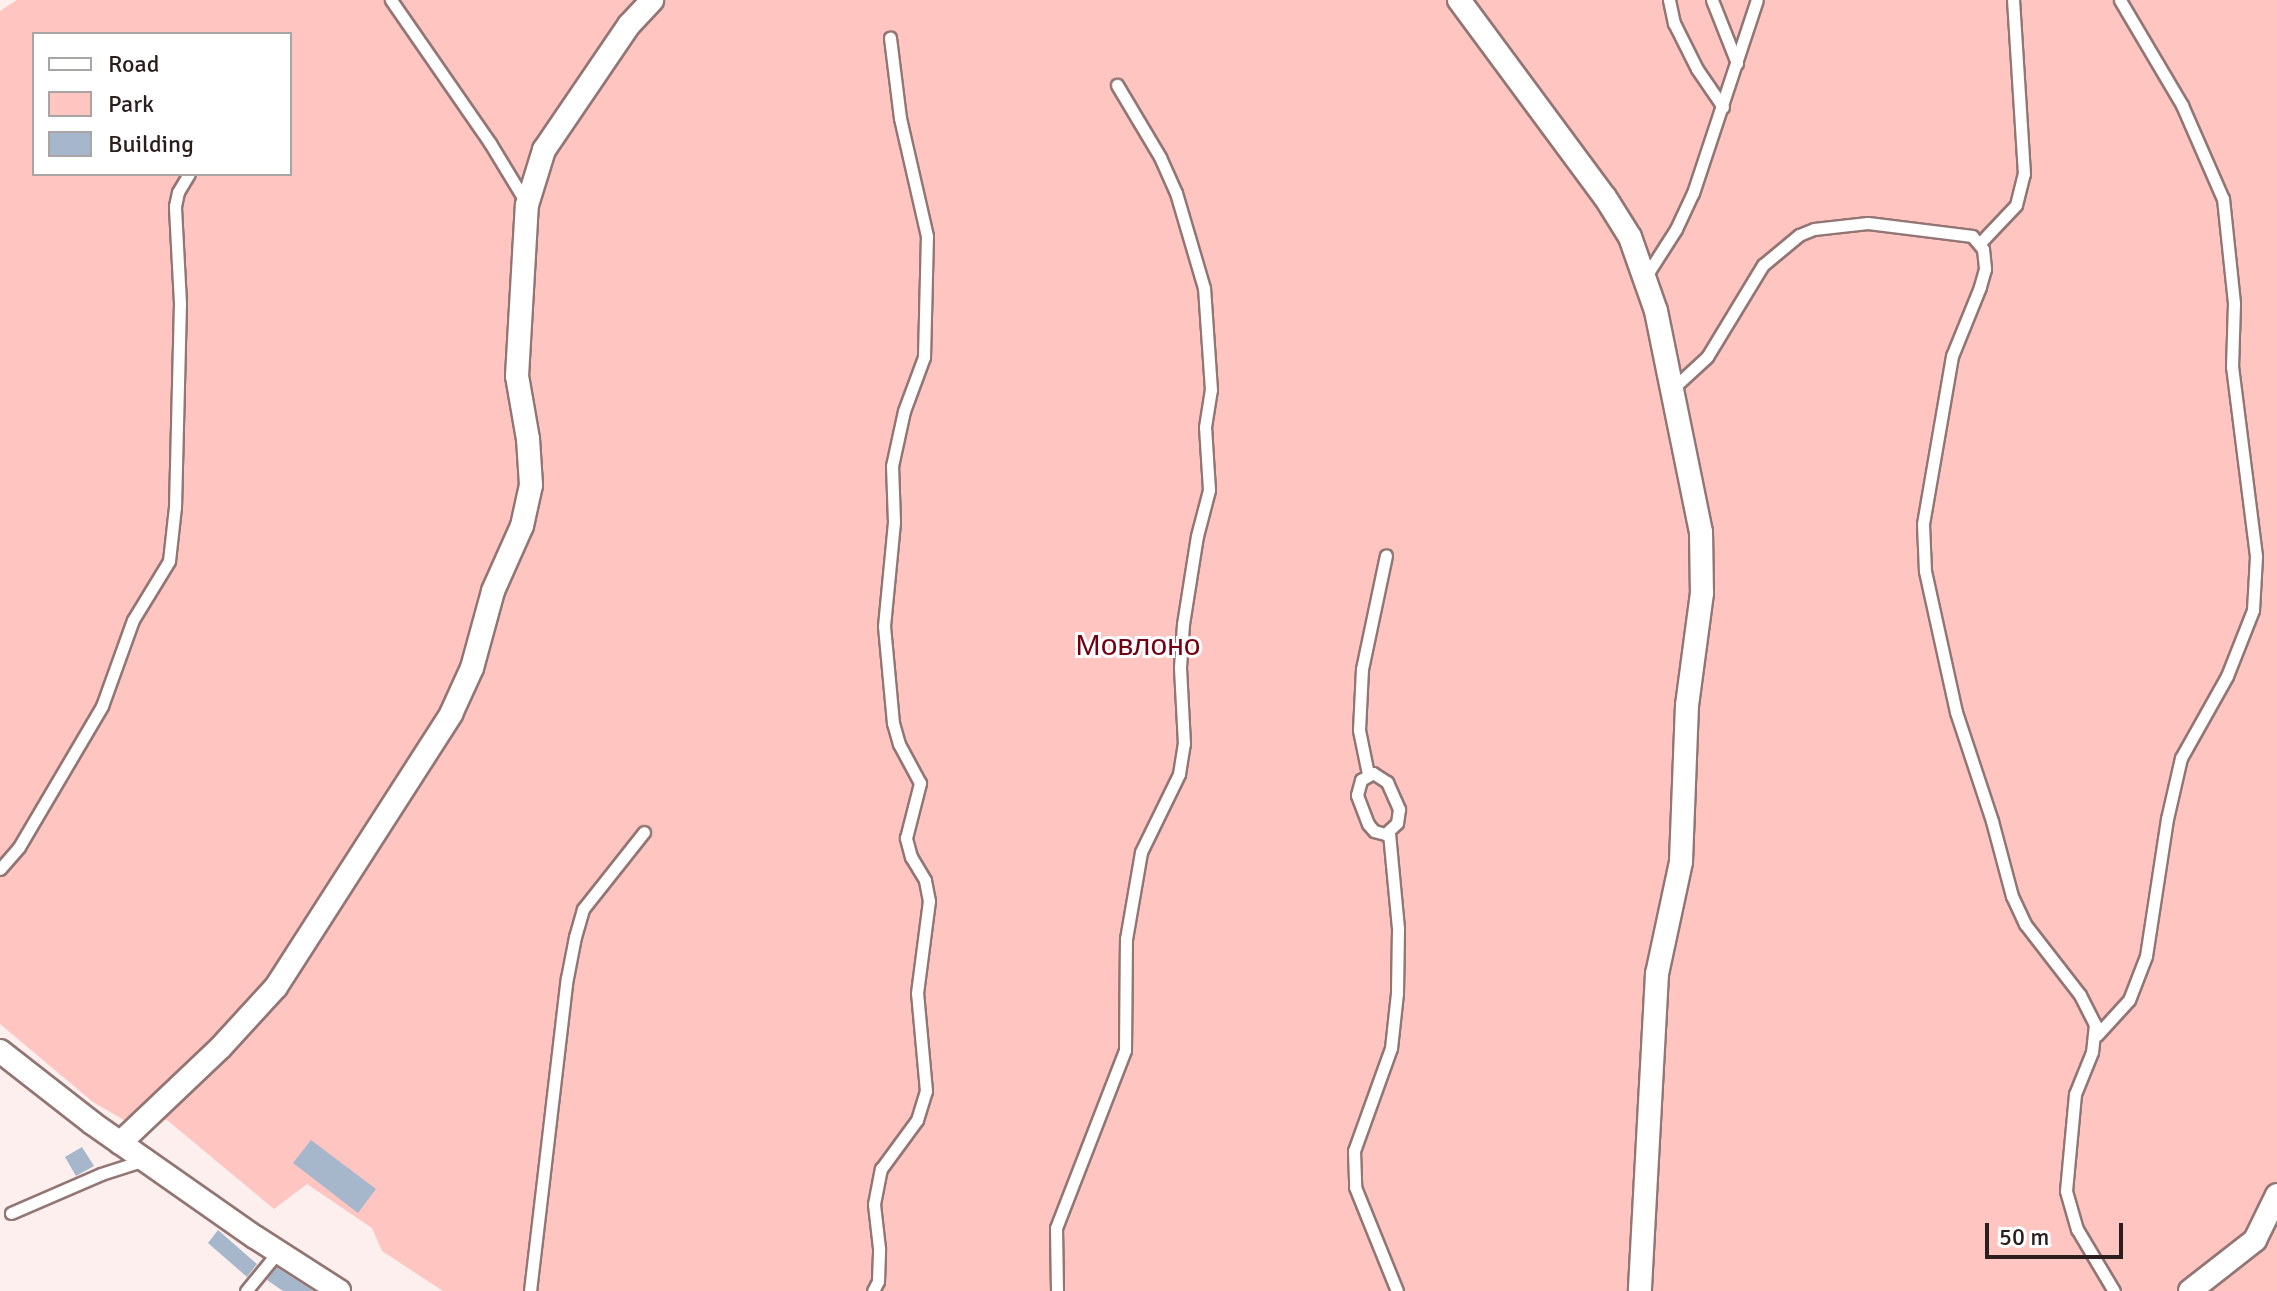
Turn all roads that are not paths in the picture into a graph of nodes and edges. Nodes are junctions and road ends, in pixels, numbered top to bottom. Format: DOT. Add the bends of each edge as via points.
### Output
graph roads {
  1 [pos="391,0"];
  2 [pos="652,0"];
  3 [pos="1459,0"];
  4 [pos="1669,0"];
  5 [pos="1712,0"];
  6 [pos="1757,0"];
  7 [pos="2013,0"];
  8 [pos="2120,0"];
  9 [pos="890,38"];
  10 [pos="1738,64"];
  11 [pos="1117,85"];
  12 [pos="1723,107"];
  13 [pos="188,176"];
  14 [pos="527,205"];
  15 [pos="1980,243"];
  16 [pos="1646,276"];
  17 [pos="1669,391"];
  18 [pos="1386,555"];
  19 [pos="1368,774"];
  20 [pos="644,832"];
  21 [pos="1389,833"];
  22 [pos="0,869"];
  23 [pos="2097,1035"];
  24 [pos="0,1051"];
  25 [pos="120,1143"];
  26 [pos="145,1160"];
  27 [pos="2277,1195"];
  28 [pos="11,1213"];
  29 [pos="278,1252"];
  30 [pos="246,1291"];
  31 [pos="339,1291"];
  32 [pos="530,1291"];
  33 [pos="873,1291"];
  34 [pos="1057,1291"];
  35 [pos="1397,1291"];
  36 [pos="1640,1291"];
  37 [pos="2114,1291"];
  38 [pos="2190,1291"];
  1 -- 14 [label="lane"];
  2 -- 14 [label="street" via="629,25 544,150"];
  3 -- 16 [label="street" via="1605,197"];
  4 -- 12 [label="lane" via="1674,23 1697,69"];
  5 -- 10 [label="lane"];
  6 -- 10 [label="lane"];
  7 -- 15 [label="lane" via="2024,174 2016,205"];
  8 -- 23 [label="lane" via="2182,105 2223,199 2234,303 2232,367 2256,556 2253,610 2227,676 2181,758 2146,956 2129,1000"];
  9 -- 33 [label="lane" via="900,118 927,236 924,357 892,466 894,522 884,626 893,723 920,783 906,838 929,901 917,993 926,1091 917,1120 881,1169 874,1204 879,1248"];
  10 -- 12 [label="lane"];
  11 -- 34 [label="lane" via="1176,193 1204,288 1211,390 1205,427 1209,490 1183,624 1184,744 1179,774 1141,852 1126,939 1125,1050 1056,1228"];
  12 -- 16 [label="lane" via="1682,217"];
  13 -- 22 [label="lane" via="175,206 180,318 169,561 133,620 102,706 19,847"];
  14 -- 25 [label="street" via="517,376 531,485 522,526 493,591 472,668 414,775 276,987"];
  15 -- 17 [label="lane" via="1965,234 1868,223 1799,235 1763,265 1707,357"];
  15 -- 23 [label="lane" via="1985,269 1952,356 1935,452 1923,524 1925,571 1956,712 2012,896 2025,924 2091,1012"];
  16 -- 17 [label="street"];
  17 -- 36 [label="street" via="1701,532 1702,593 1687,705 1681,862 1657,974"];
  18 -- 19 [label="lane" via="1362,669 1359,730"];
  19 -- 21 [label="lane" via="1383,778 1398,804 1397,823"];
  19 -- 21 [label="lane" via="1358,787 1363,813 1374,831"];
  20 -- 32 [label="lane" via="583,909 575,937"];
  21 -- 35 [label="lane" via="1398,929 1391,1048 1354,1151 1355,1187"];
  23 -- 37 [label="lane" via="2075,1094 2066,1191 2077,1229"];
  24 -- 25 [label="street"];
  25 -- 26 [label="street"];
  26 -- 28 [label="lane"];
  26 -- 29 [label="street"];
  27 -- 38 [label="street" via="2255,1240"];
  29 -- 30 [label="lane"];
  29 -- 31 [label="street"];
}
